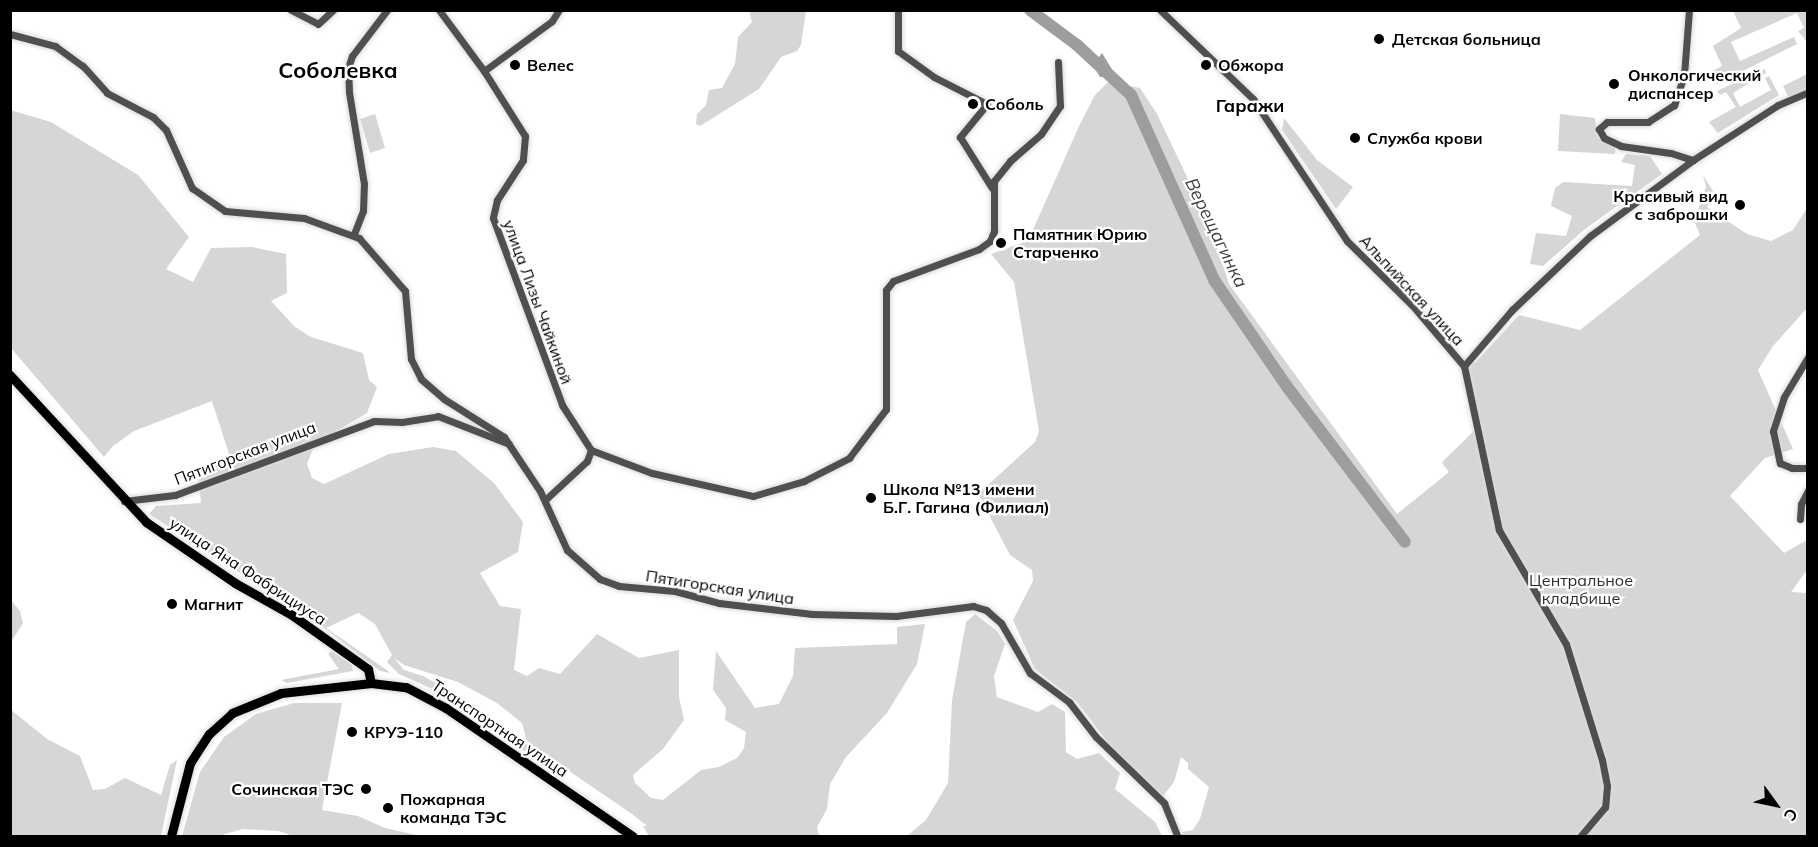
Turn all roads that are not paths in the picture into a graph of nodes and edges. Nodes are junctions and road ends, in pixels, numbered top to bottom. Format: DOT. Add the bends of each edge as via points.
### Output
graph roads {
  1 [pos="291,10"];
  2 [pos="333,10"];
  3 [pos="439,10"];
  4 [pos="559,10"];
  5 [pos="898,10"];
  6 [pos="1160,10"];
  7 [pos="1689,10"];
  8 [pos="384,11"];
  9 [pos="10,34"];
  10 [pos="1058,62"];
  11 [pos="484,71"];
  12 [pos="1808,92"];
  13 [pos="1693,160"];
  14 [pos="992,188"];
  15 [pos="354,234"];
  16 [pos="1808,357"];
  17 [pos="1464,366"];
  18 [pos="10,375"];
  19 [pos="511,445"];
  20 [pos="591,450"];
  21 [pos="1808,468"];
  22 [pos="1808,490"];
  23 [pos="545,500"];
  24 [pos="124,501"];
  25 [pos="1800,519"];
  26 [pos="371,683"];
  27 [pos="171,837"];
  28 [pos="632,837"];
  29 [pos="1177,837"];
  30 [pos="1581,837"];
  1 -- 2 [label="street" via="318,24"];
  3 -- 11 [label="street, улица Лизы Чайкиной"];
  4 -- 11 [label="street" via="552,21"];
  5 -- 14 [label="street" via="898,51 934,77 987,104 960,137"];
  6 -- 17 [label="street, Альпийская улица" via="1253,99 1347,241 1412,305"];
  7 -- 13 [label="street" via="1684,75 1674,105 1648,122 1604,122 1599,129 1604,138 1621,146"];
  8 -- 15 [label="street" via="352,56 348,68 364,184 363,211"];
  9 -- 15 [label="street" via="55,46 83,66 107,93 153,117 166,130 192,188 225,211 304,218"];
  10 -- 14 [label="street" via="1061,96 1057,114 1000,171"];
  11 -- 20 [label="street, улица Лизы Чайкиной" via="522,129 526,143 518,170 497,200 494,224 510,258 562,405"];
  12 -- 13 [label="street" via="1778,105"];
  13 -- 17 [label="street" via="1562,259"];
  14 -- 20 [label="street" via="994,236 979,249 889,285 886,409 859,450 831,470 753,496 652,473"];
  15 -- 19 [label="street, Пятигорская улица" via="405,291 411,359 421,379 444,399 500,433"];
  16 -- 21 [label="street" via="1784,396 1773,431 1780,463"];
  17 -- 30 [label="street" via="1499,530 1566,644 1602,760 1607,786 1605,807"];
  18 -- 24 [label="main road, улица Яна Фабрициуса"];
  19 -- 23 [label="street, Пятигорская улица"];
  19 -- 24 [label="street, Пятигорская улица" via="446,417 374,421 175,495"];
  20 -- 23 [label="street" via="587,461"];
  22 -- 25 [label="street" via="1801,504"];
  23 -- 29 [label="street, Пятигорская улица" via="567,550 610,584 675,591 744,607 812,614 896,616 973,606 986,610 1001,623 1030,673 1069,702 1096,737 1164,803"];
  24 -- 26 [label="main road, улица Яна Фабрициуса" via="165,536 292,615 368,669"];
  26 -- 27 [label="main road, Транспортная улица" via="281,693 232,713 209,734 190,763"];
  26 -- 28 [label="main road, Транспортная улица" via="406,687 446,708"];
}
